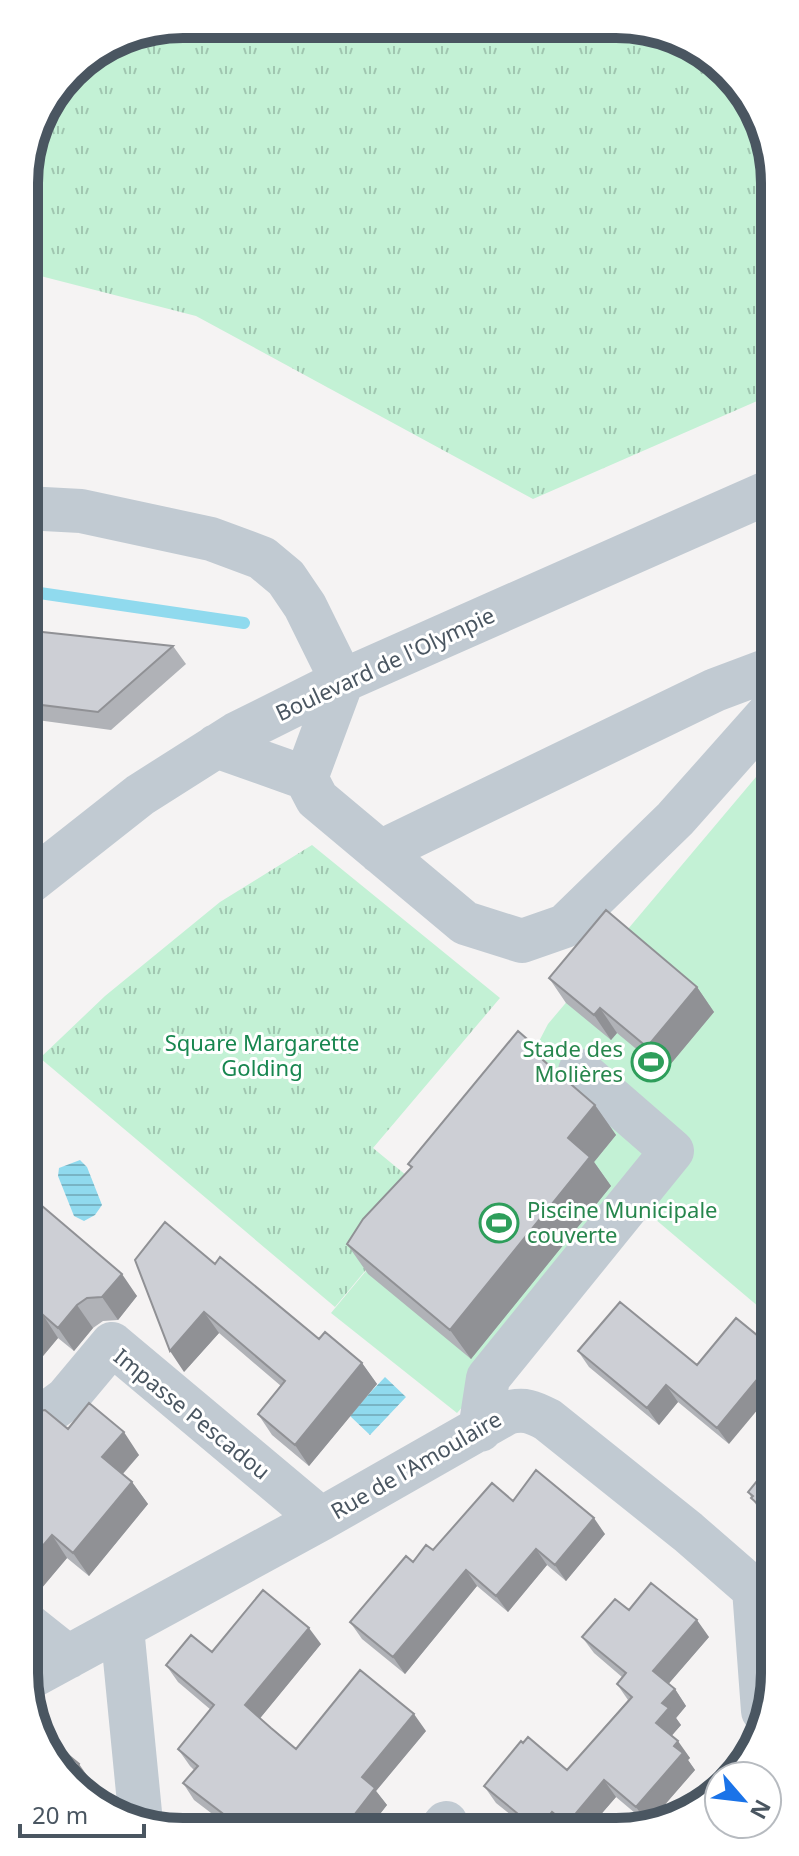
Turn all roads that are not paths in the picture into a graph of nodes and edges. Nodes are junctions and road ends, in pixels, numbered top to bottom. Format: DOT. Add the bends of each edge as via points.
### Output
graph roads {
  1 [pos="761,495"];
  2 [pos="38,509"];
  3 [pos="761,673"];
  4 [pos="342,681"];
  5 [pos="761,722"];
  6 [pos="216,746"];
  7 [pos="306,778"];
  8 [pos="380,852"];
  9 [pos="38,863"];
  10 [pos="580,1071"];
  11 [pos="38,1412"];
  12 [pos="480,1430"];
  13 [pos="321,1519"];
  14 [pos="761,1595"];
  15 [pos="122,1628"];
  16 [pos="38,1633"];
  17 [pos="68,1657"];
  18 [pos="38,1673"];
  19 [pos="140,1811"];
  1 -- 4 [label="street, Boulevard de l'Olympie"];
  2 -- 4 [label="street" via="81,511 211,539 262,558 299,596"];
  3 -- 8 [label="street"];
  4 -- 6 [label="street, Boulevard de l'Olympie"];
  4 -- 7 [label="street"];
  5 -- 8 [label="street" via="675,819 565,926 522,941 465,923"];
  6 -- 7 [label="street"];
  6 -- 9 [label="street, Boulevard de l'Olympie"];
  7 -- 8 [label="street" via="317,799"];
  10 -- 12 [label="street" via="672,1151 488,1378"];
  11 -- 13 [label="street, Impasse Pescadou" via="66,1399 112,1344"];
  12 -- 13 [label="street, Rue de l'Amoulaire"];
  12 -- 14 [label="street, Rue de l'Amoulaire" via="519,1409 548,1420"];
  13 -- 15 [label="street, Rue de l'Amoulaire"];
  15 -- 17 [label="street, Rue de l'Amoulaire"];
  15 -- 19 [label="street"];
  16 -- 17 [label="street"];
  17 -- 18 [label="street, Rue de l'Amoulaire"];
}
